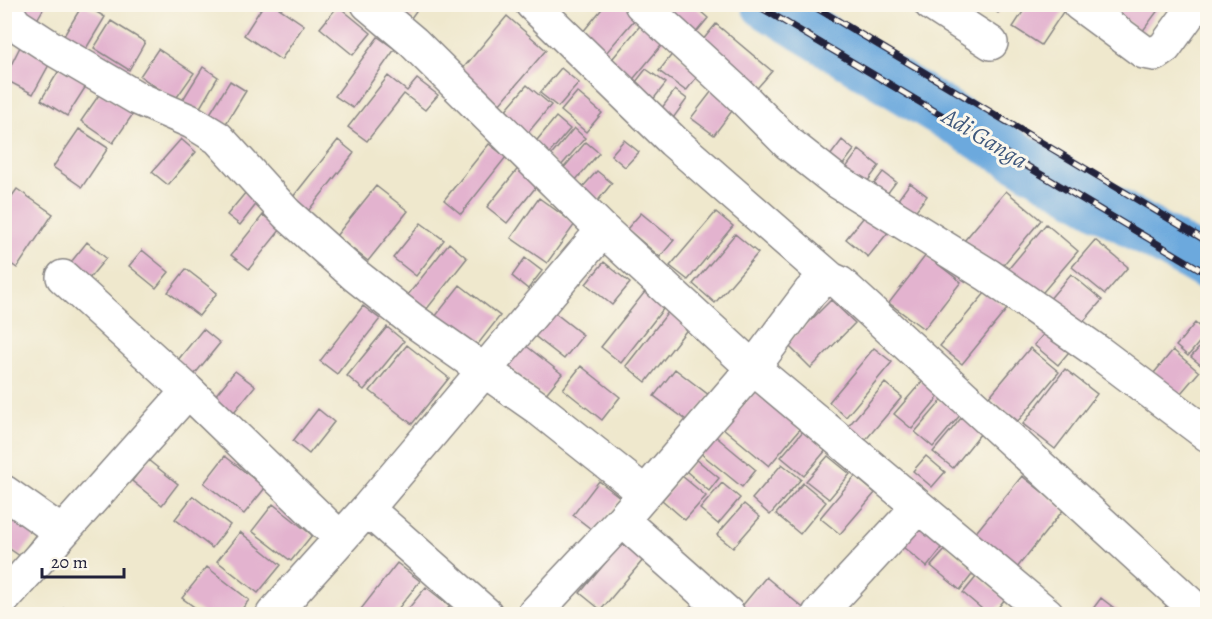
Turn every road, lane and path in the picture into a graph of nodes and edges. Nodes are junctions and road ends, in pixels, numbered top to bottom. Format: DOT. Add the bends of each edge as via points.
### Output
graph roads {
  1 [pos="8,4"];
  2 [pos="369,4"];
  3 [pos="532,4"];
  4 [pos="641,4"];
  5 [pos="931,4"];
  6 [pos="1079,4"];
  7 [pos="1196,4"];
  8 [pos="991,43"];
  9 [pos="603,230"];
  10 [pos="63,277"];
  11 [pos="831,279"];
  12 [pos="753,368"];
  13 [pos="483,371"];
  14 [pos="188,391"];
  15 [pos="1208,435"];
  16 [pos="4,492"];
  17 [pos="645,493"];
  18 [pos="918,507"];
  19 [pos="367,509"];
  20 [pos="621,520"];
  21 [pos="61,532"];
  22 [pos="340,538"];
  23 [pos="4,598"];
  24 [pos="273,615"];
  25 [pos="486,615"];
  26 [pos="534,615"];
  27 [pos="728,615"];
  28 [pos="819,615"];
  29 [pos="1047,615"];
  30 [pos="1201,615"];
  1 -- 13 [label="street" via="6,10 15,24 136,98 218,138 287,214 355,275"];
  2 -- 9 [label="street" via="413,42"];
  3 -- 11 [label="street" via="673,141"];
  4 -- 15 [label="street" via="835,180 988,275"];
  5 -- 8 [label="street"];
  6 -- 7 [label="street" via="1144,52 1155,54 1166,46"];
  9 -- 12 [label="street"];
  9 -- 13 [label="street"];
  10 -- 14 [label="street"];
  11 -- 12 [label="street" via="810,292"];
  11 -- 30 [label="street" via="840,282 958,389"];
  12 -- 17 [label="street"];
  12 -- 18 [label="street"];
  13 -- 17 [label="street" via="538,408"];
  13 -- 19 [label="street"];
  14 -- 21 [label="street"];
  14 -- 22 [label="street"];
  16 -- 21 [label="street"];
  17 -- 20 [label="street"];
  18 -- 28 [label="street"];
  18 -- 29 [label="street"];
  19 -- 22 [label="street"];
  19 -- 25 [label="street"];
  20 -- 26 [label="street"];
  20 -- 27 [label="street"];
  21 -- 23 [label="street"];
  22 -- 24 [label="street"];
}
